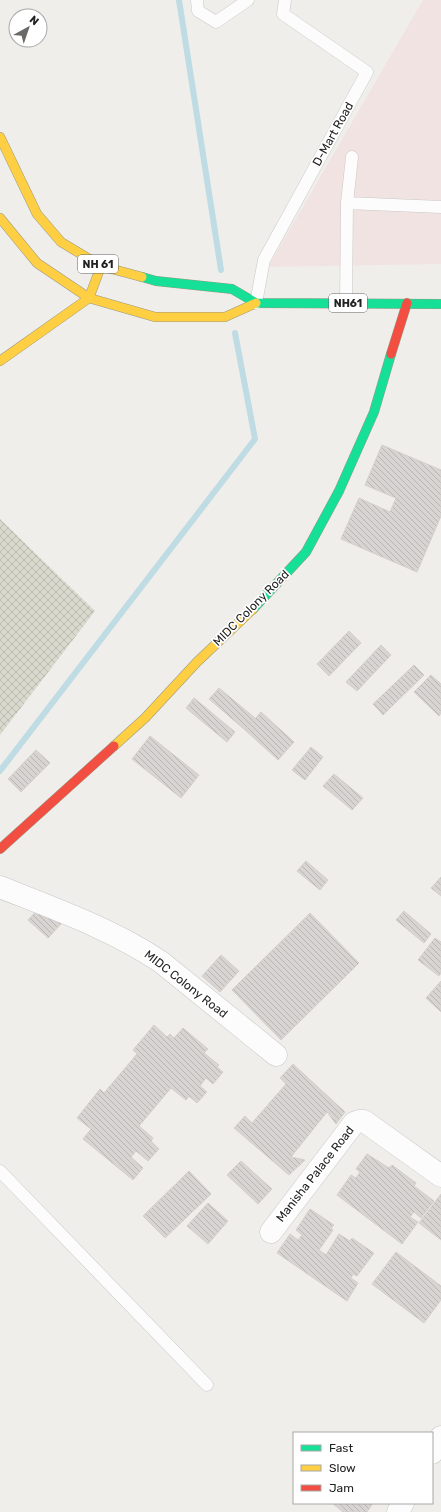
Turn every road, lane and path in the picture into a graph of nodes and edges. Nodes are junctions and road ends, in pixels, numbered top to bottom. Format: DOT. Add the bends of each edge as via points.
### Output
graph roads {
  1 [pos="197,0"];
  2 [pos="248,0"];
  3 [pos="285,0"];
  4 [pos="0,137"];
  5 [pos="352,157"];
  6 [pos="347,203"];
  7 [pos="441,207"];
  8 [pos="0,218"];
  9 [pos="101,266"];
  10 [pos="89,298"];
  11 [pos="256,303"];
  12 [pos="346,303"];
  13 [pos="407,303"];
  14 [pos="441,304"];
  15 [pos="0,360"];
  16 [pos="0,849"];
  17 [pos="0,888"];
  18 [pos="276,1055"];
  19 [pos="0,1170"];
  20 [pos="441,1176"];
  21 [pos="271,1232"];
  22 [pos="207,1385"];
  23 [pos="441,1437"];
  24 [pos="433,1451"];
  1 -- 2 [label="lane" via="198,11 216,22"];
  3 -- 11 [label="lane, D-Mart Road" via="284,14 367,72 264,260"];
  4 -- 9 [label="main road, NH 61" via="37,214 61,242"];
  5 -- 6 [label="lane"];
  6 -- 7 [label="lane"];
  6 -- 12 [label="lane"];
  8 -- 10 [label="main road, NH 61" via="37,263"];
  9 -- 10 [label="main road"];
  9 -- 11 [label="main road, NH 61" via="156,281 232,289"];
  10 -- 11 [label="main road, NH 61" via="154,317 225,318"];
  10 -- 15 [label="main road"];
  11 -- 12 [label="main road, NH61"];
  12 -- 13 [label="main road, NH61"];
  13 -- 14 [label="main road, NH61"];
  13 -- 16 [label="main road, MIDC Colony Road" via="374,412 339,490 306,552 145,718"];
  17 -- 18 [label="street, MIDC Colony Road" via="76,918 141,948"];
  19 -- 22 [label="lane"];
  20 -- 21 [label="street, Manisha Palace Road" via="364,1121 359,1121 354,1123"];
  23 -- 24 [label="street"];
}
